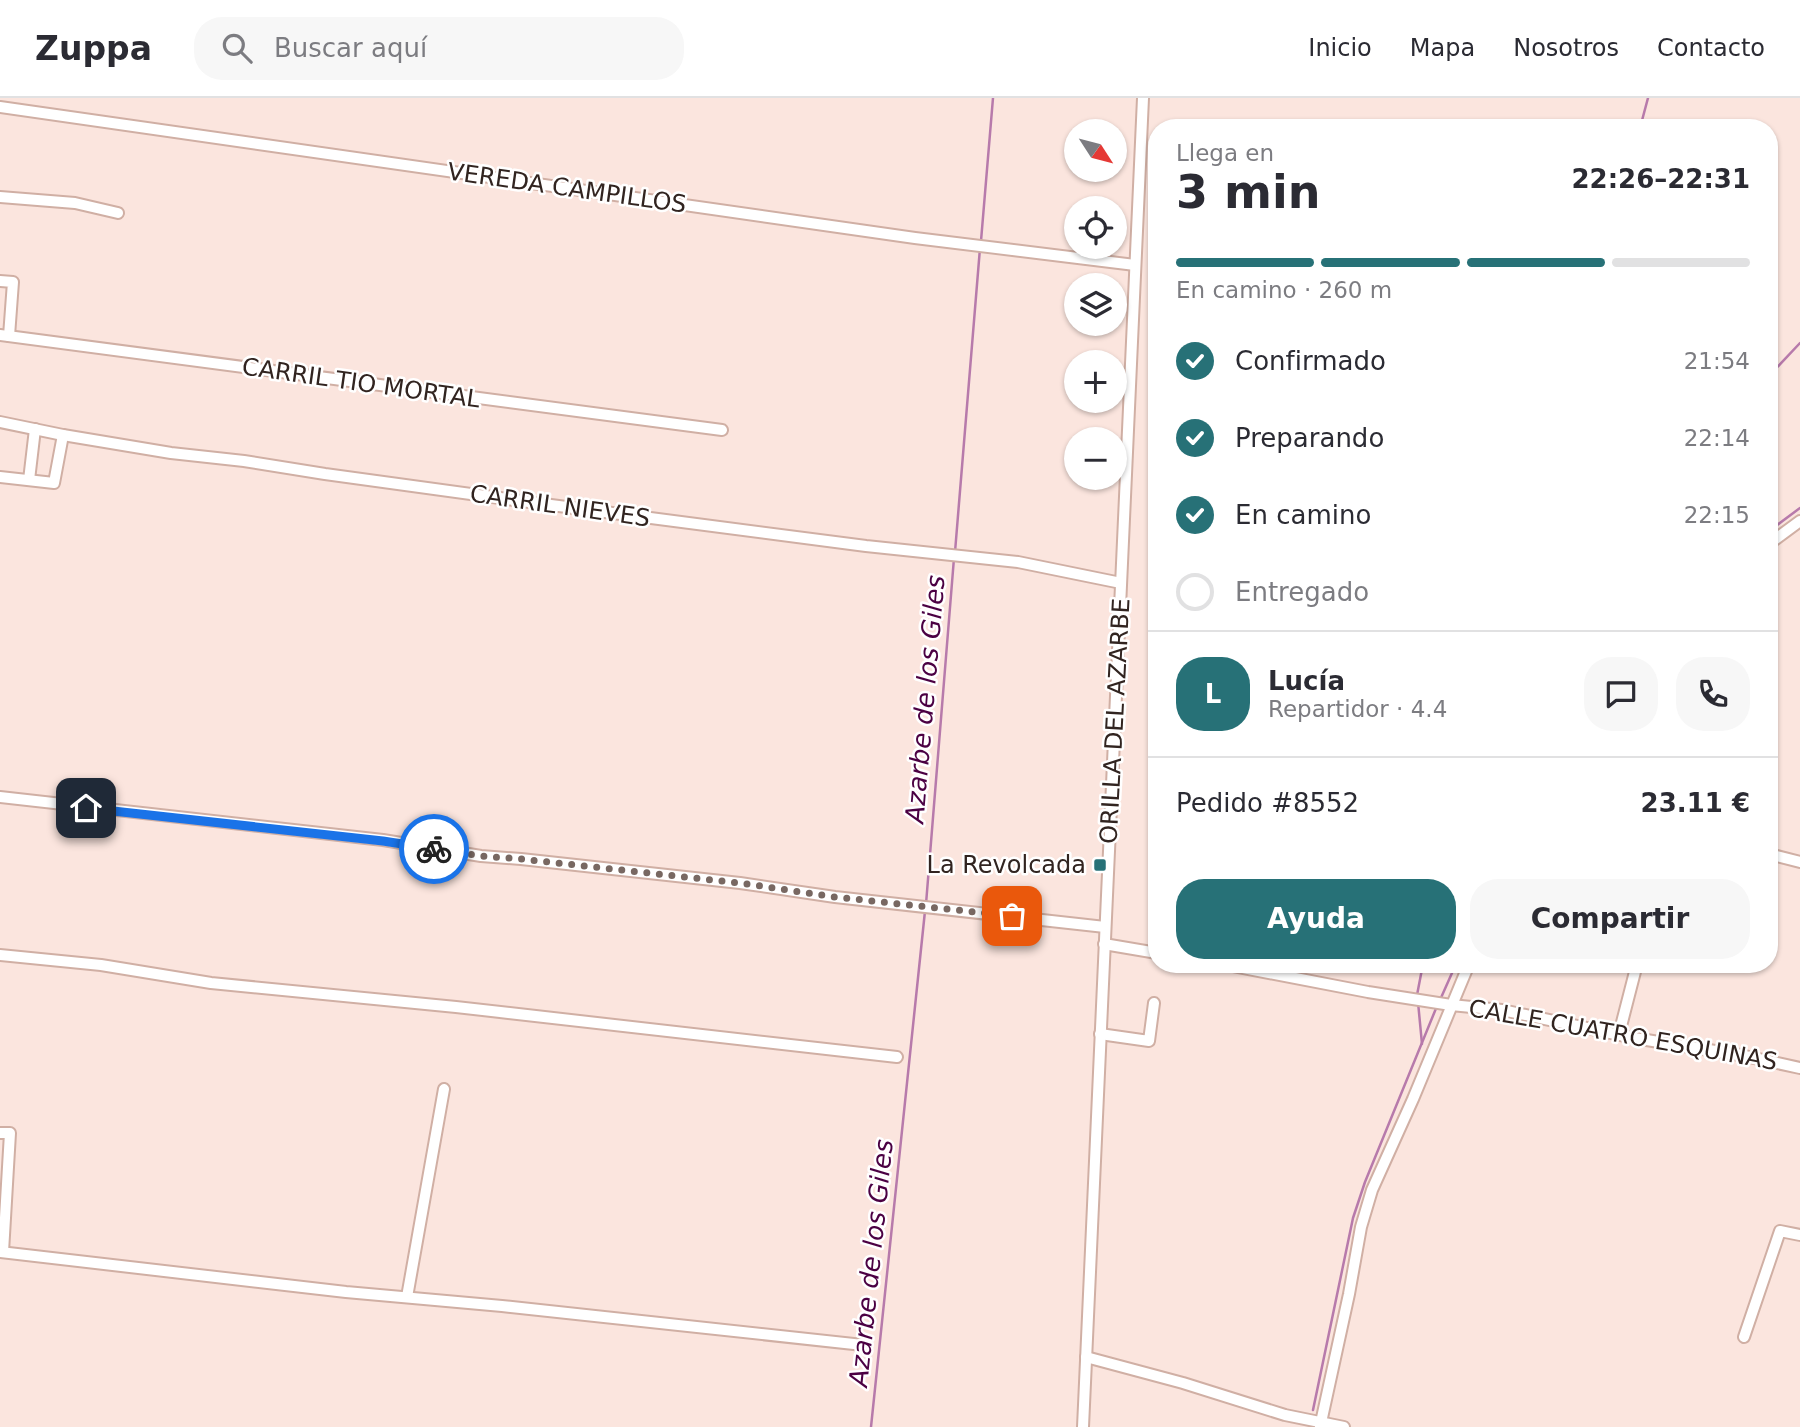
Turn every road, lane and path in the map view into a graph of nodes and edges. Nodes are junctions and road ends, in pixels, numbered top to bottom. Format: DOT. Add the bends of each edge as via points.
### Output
graph roads {
  1 [pos="1143,98"];
  2 [pos="0,107"];
  3 [pos="0,197"];
  4 [pos="118,212"];
  5 [pos="1135,265"];
  6 [pos="0,281"];
  7 [pos="6,300"];
  8 [pos="4,336"];
  9 [pos="0,422"];
  10 [pos="35,429"];
  11 [pos="722,430"];
  12 [pos="63,435"];
  13 [pos="0,477"];
  14 [pos="29,481"];
  15 [pos="1800,521"];
  16 [pos="1778,537"];
  17 [pos="1121,583"];
  18 [pos="0,797"];
  19 [pos="1778,856"];
  20 [pos="1800,862"];
  21 [pos="1105,927"];
  22 [pos="1104,944"];
  23 [pos="1148,951"];
  24 [pos="0,955"];
  25 [pos="1269,973"];
  26 [pos="1463,973"];
  27 [pos="1635,973"];
  28 [pos="1154,1003"];
  29 [pos="1444,1004"];
  30 [pos="1101,1034"];
  31 [pos="1619,1034"];
  32 [pos="897,1057"];
  33 [pos="1800,1068"];
  34 [pos="444,1089"];
  35 [pos="5,1133"];
  36 [pos="4,1181"];
  37 [pos="1800,1235"];
  38 [pos="2,1252"];
  39 [pos="407,1297"];
  40 [pos="1744,1337"];
  41 [pos="863,1345"];
  42 [pos="1086,1357"];
  43 [pos="1321,1425"];
  44 [pos="1083,1427"];
  45 [pos="1344,1427"];
  1 -- 5 [label="street, ORILLA DEL AZARBE"];
  2 -- 5 [label="street, VEREDA CAMPILLOS" via="915,238"];
  3 -- 4 [label="street" via="75,203"];
  5 -- 17 [label="street, ORILLA DEL AZARBE"];
  6 -- 7 [label="street" via="13,282"];
  7 -- 8 [label="street"];
  8 -- 11 [label="street, CARRIL TIO MORTAL"];
  9 -- 10 [label="street, CARRIL NIEVES"];
  10 -- 12 [label="street, CARRIL NIEVES"];
  10 -- 14 [label="street"];
  12 -- 14 [label="street" via="54,483"];
  12 -- 17 [label="street, CARRIL NIEVES" via="551,505 1018,562"];
  13 -- 14 [label="street"];
  15 -- 16 [label="street"];
  17 -- 21 [label="street, ORILLA DEL AZARBE"];
  18 -- 21 [label="street"];
  19 -- 20 [label="street"];
  21 -- 22 [label="street, ORILLA DEL AZARBE"];
  22 -- 23 [label="street"];
  22 -- 30 [label="street, ORILLA DEL AZARBE"];
  24 -- 32 [label="street"];
  25 -- 29 [label="street, CALLE CUATRO ESQUINAS"];
  26 -- 29 [label="street"];
  27 -- 31 [label="street"];
  28 -- 30 [label="street" via="1149,1041"];
  29 -- 31 [label="street, CALLE CUATRO ESQUINAS" via="1502,1010"];
  29 -- 43 [label="street" via="1413,1099 1372,1190 1361,1227"];
  30 -- 42 [label="street, ORILLA DEL AZARBE"];
  31 -- 33 [label="street, CALLE CUATRO ESQUINAS"];
  34 -- 39 [label="street"];
  35 -- 36 [label="street"];
  36 -- 38 [label="street"];
  37 -- 40 [label="street" via="1780,1231"];
  38 -- 39 [label="street"];
  39 -- 41 [label="street"];
  42 -- 43 [label="street"];
  42 -- 44 [label="street, ORILLA DEL AZARBE"];
  43 -- 45 [label="street"];
}
